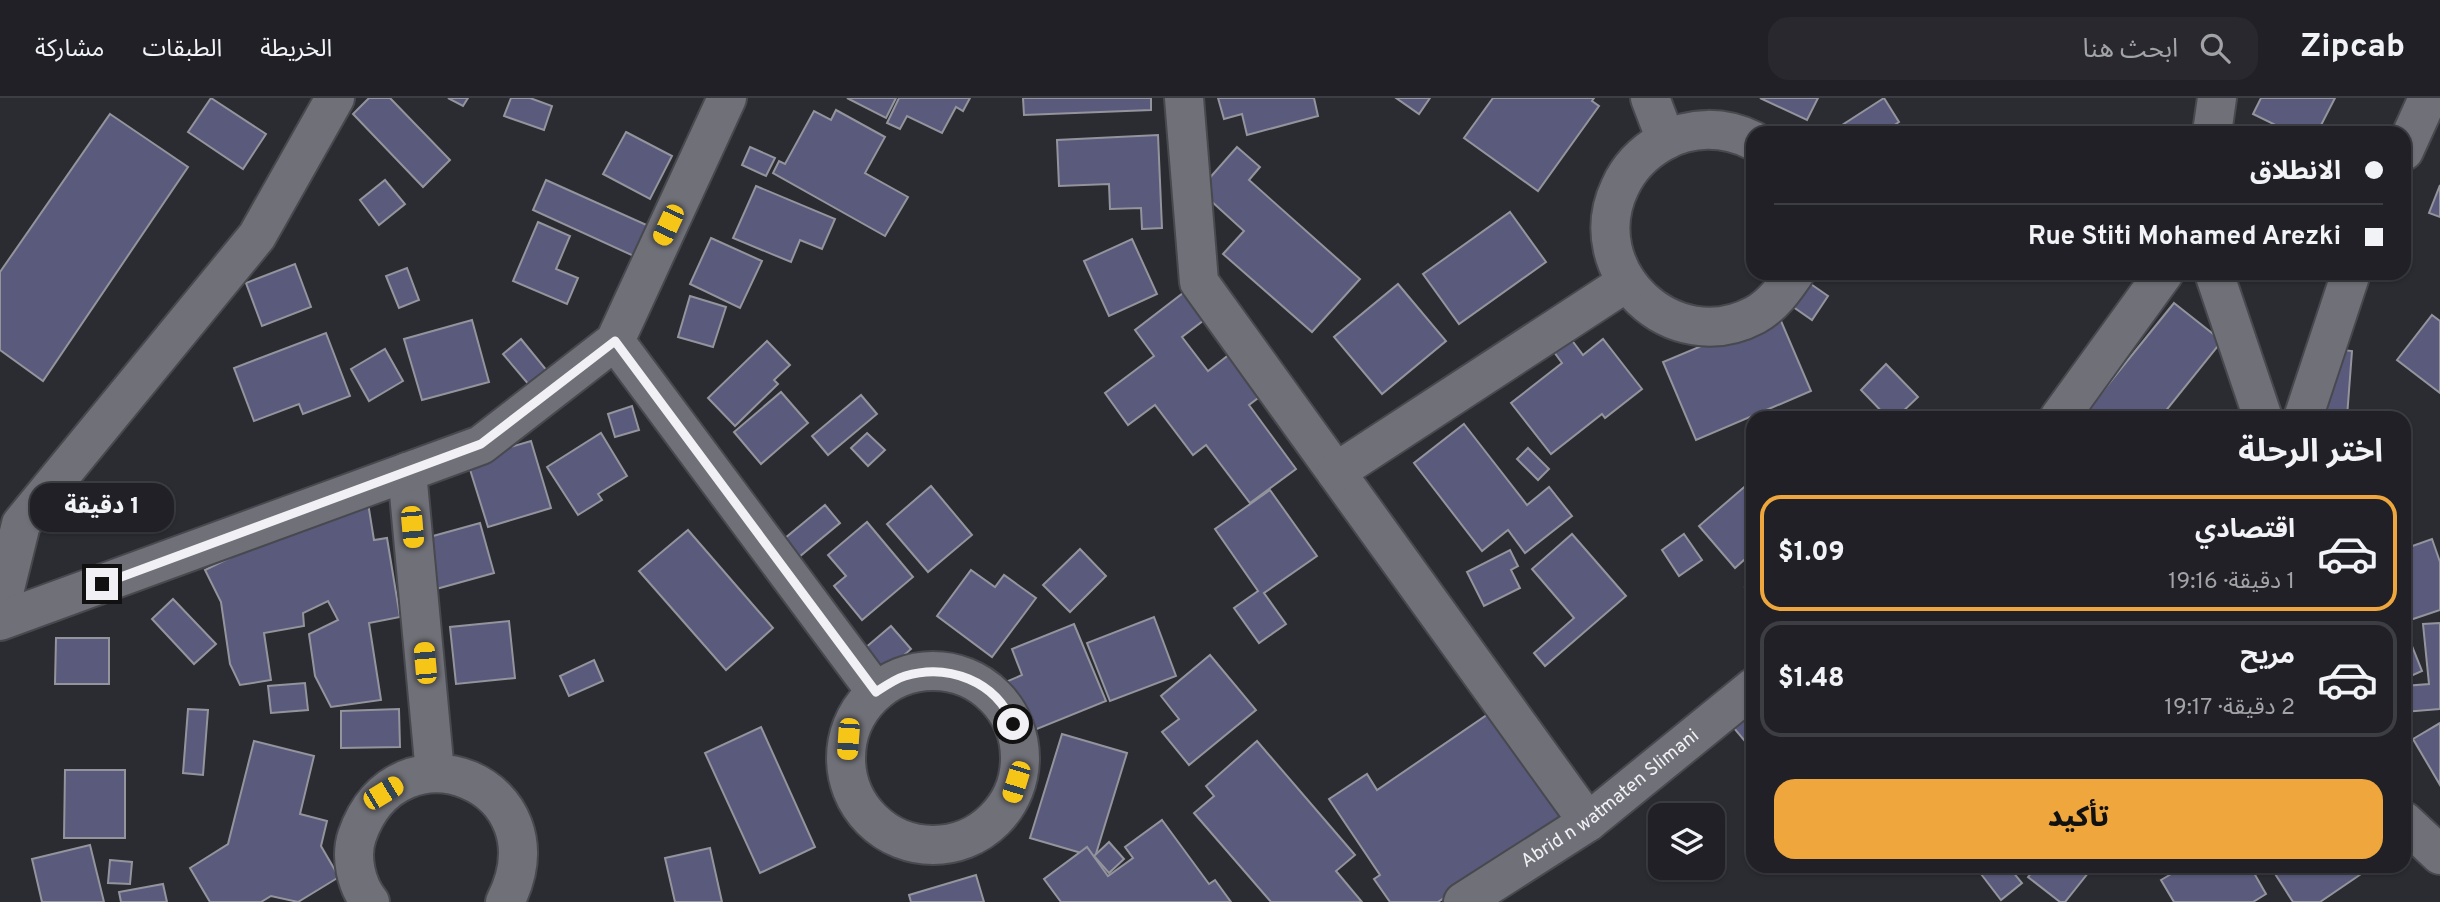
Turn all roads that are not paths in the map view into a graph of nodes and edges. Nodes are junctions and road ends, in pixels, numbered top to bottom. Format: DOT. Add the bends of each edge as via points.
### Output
graph roads {
  1 [pos="335,98"];
  2 [pos="727,98"];
  3 [pos="1184,98"];
  4 [pos="1650,98"];
  5 [pos="2217,98"];
  6 [pos="2428,98"];
  7 [pos="2213,126"];
  8 [pos="2411,136"];
  9 [pos="1746,137"];
  10 [pos="1666,140"];
  11 [pos="1790,280"];
  12 [pos="2159,280"];
  13 [pos="2216,280"];
  14 [pos="2349,280"];
  15 [pos="1627,282"];
  16 [pos="615,341"];
  17 [pos="2064,411"];
  18 [pos="2261,411"];
  19 [pos="2305,411"];
  20 [pos="1336,471"];
  21 [pos="407,472"];
  22 [pos="0,609"];
  23 [pos="0,621"];
  24 [pos="876,692"];
  25 [pos="1746,694"];
  26 [pos="435,773"];
  27 [pos="1588,822"];
  28 [pos="2411,828"];
  29 [pos="2440,855"];
  30 [pos="370,902"];
  31 [pos="505,902"];
  32 [pos="1463,902"];
  1 -- 22 [label="street" via="257,236 21,524"];
  2 -- 16 [label="street"];
  3 -- 20 [label="street" via="1199,282"];
  4 -- 10 [label="street"];
  5 -- 7 [label="street"];
  6 -- 8 [label="street"];
  9 -- 10 [label="street" via="1706,129"];
  10 -- 15 [label="street" via="1648,150 1627,173 1613,201 1609,233 1616,263"];
  11 -- 15 [label="street" via="1755,315 1722,326 1688,324 1657,313"];
  12 -- 17 [label="street"];
  13 -- 18 [label="street"];
  14 -- 19 [label="street"];
  15 -- 20 [label="street"];
  16 -- 21 [label="street" via="481,444"];
  16 -- 24 [label="street"];
  20 -- 27 [label="street"];
  21 -- 23 [label="street"];
  21 -- 26 [label="street"];
  24 -- 24 [label="street" via="902,676 931,670 961,675 987,689 1007,710 1019,738 1020,768 1012,796 995,821 972,837 945,845 917,845 890,835 869,818 853,794 846,767 851,730"];
  25 -- 27 [label="street, Abrid n watmaten Slimani"];
  26 -- 30 [label="street" via="407,778 383,793 365,814 356,841 355,869"];
  26 -- 31 [label="street" via="461,776 485,787 503,806 515,829 520,855 516,881"];
  27 -- 32 [label="street, Abrid n watmaten Slimani"];
  28 -- 29 [label="street"];
}
